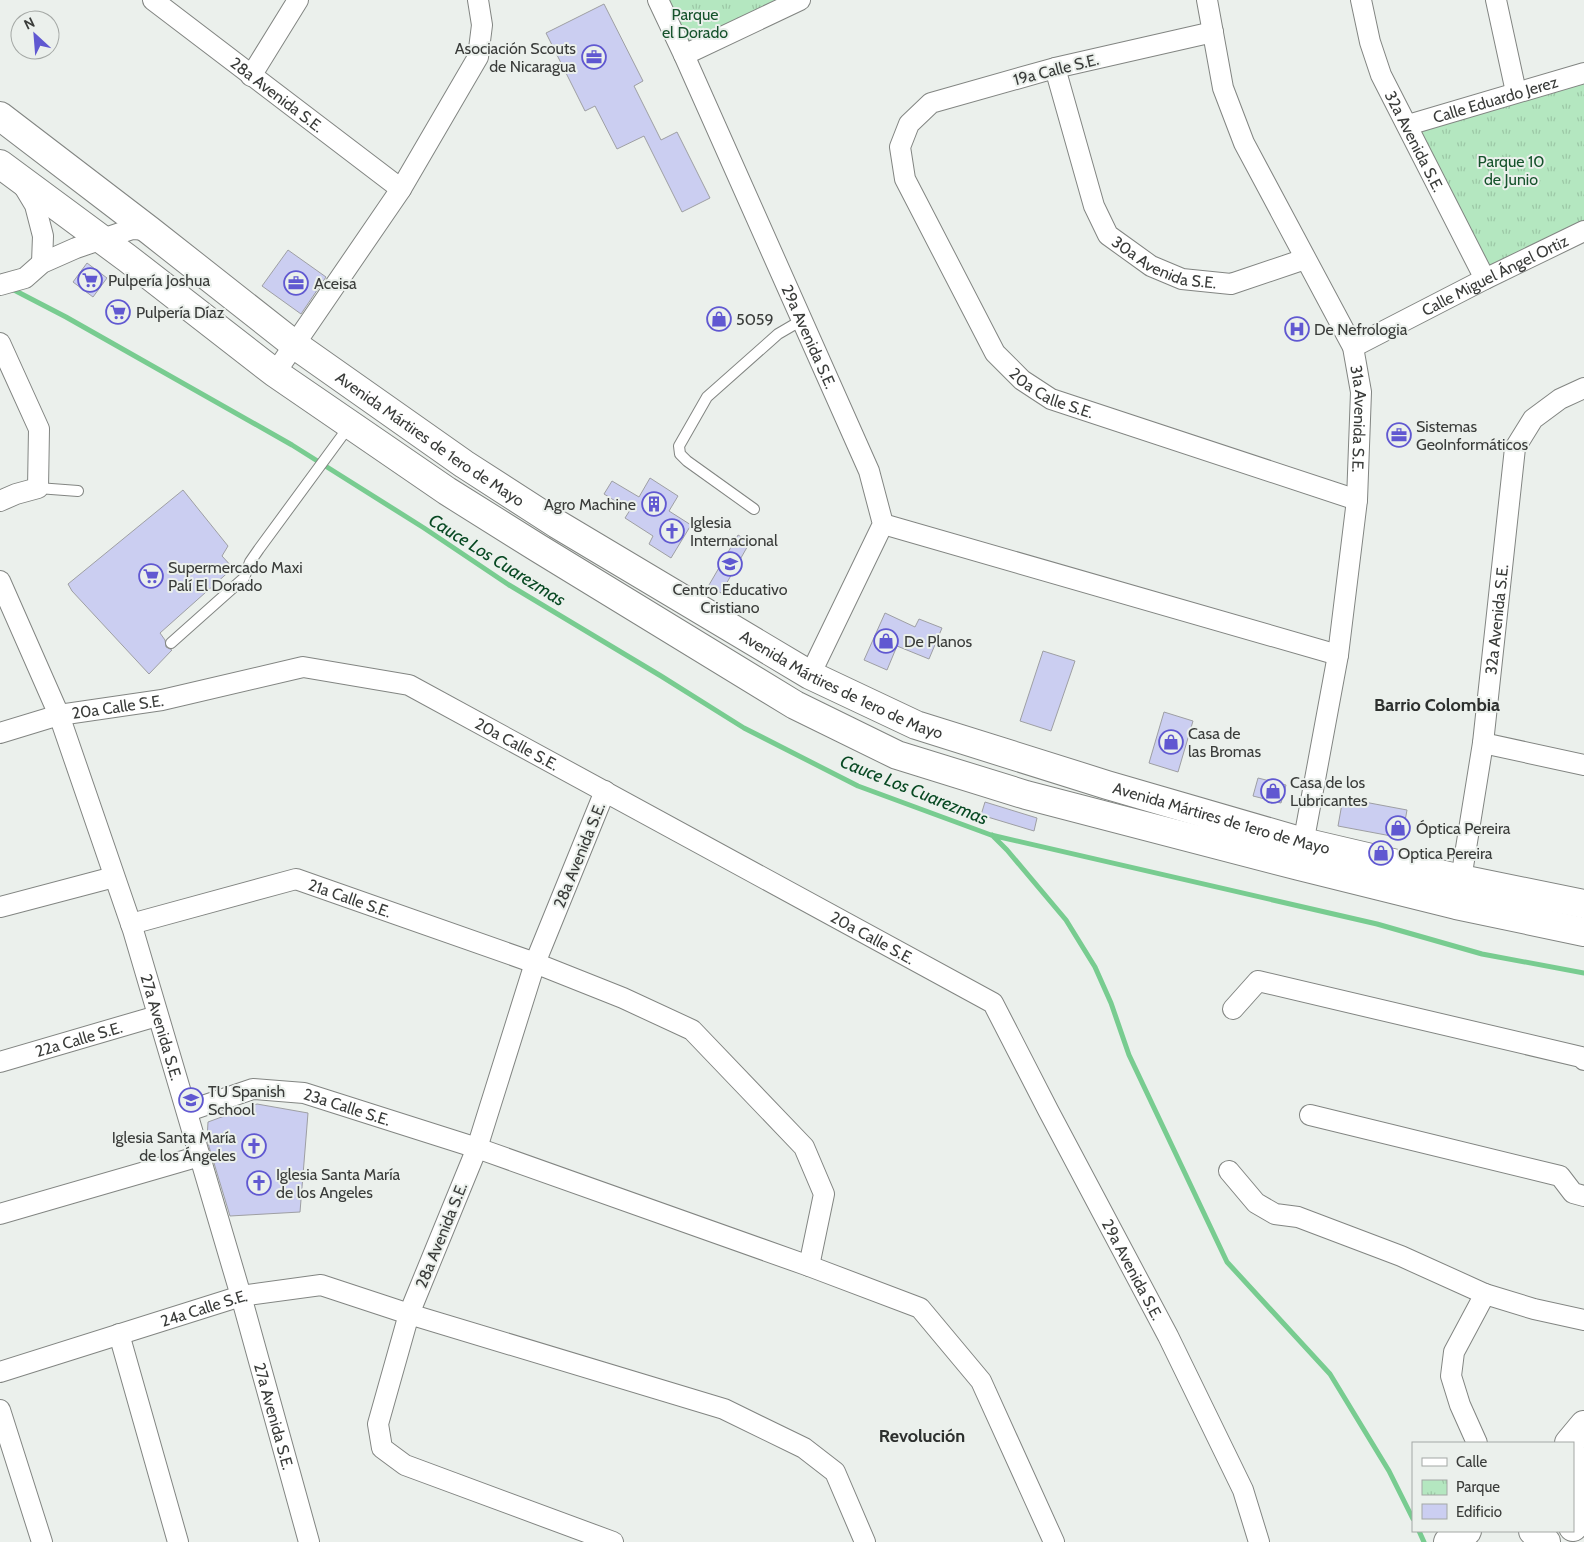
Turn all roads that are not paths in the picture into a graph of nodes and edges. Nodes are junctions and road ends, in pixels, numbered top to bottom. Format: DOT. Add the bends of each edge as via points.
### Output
graph roads {
  1 [pos="153,0"];
  2 [pos="298,0"];
  3 [pos="478,0"];
  4 [pos="658,0"];
  5 [pos="800,0"];
  6 [pos="1207,0"];
  7 [pos="1361,0"];
  8 [pos="1496,0"];
  9 [pos="1213,32"];
  10 [pos="684,55"];
  11 [pos="1055,68"];
  12 [pos="1584,73"];
  13 [pos="251,76"];
  14 [pos="1516,92"];
  15 [pos="0,116"];
  16 [pos="909,124"];
  17 [pos="1408,125"];
  18 [pos="10,171"];
  19 [pos="401,189"];
  20 [pos="149,230"];
  21 [pos="1584,231"];
  22 [pos="101,240"];
  23 [pos="1305,259"];
  24 [pos="42,263"];
  25 [pos="1484,279"];
  26 [pos="9,282"];
  27 [pos="802,320"];
  28 [pos="0,343"];
  29 [pos="295,345"];
  30 [pos="1353,347"];
  31 [pos="276,373"];
  32 [pos="1584,388"];
  33 [pos="344,432"];
  34 [pos="464,464"];
  35 [pos="38,488"];
  36 [pos="78,491"];
  37 [pos="447,491"];
  38 [pos="1357,500"];
  39 [pos="0,501"];
  40 [pos="754,509"];
  41 [pos="883,524"];
  42 [pos="0,581"];
  43 [pos="171,643"];
  44 [pos="1338,655"];
  45 [pos="810,675"];
  46 [pos="59,715"];
  47 [pos="0,733"];
  48 [pos="1483,743"];
  49 [pos="1584,765"];
  50 [pos="605,791"];
  51 [pos="1301,854"];
  52 [pos="114,877"];
  53 [pos="1461,879"];
  54 [pos="1584,904"];
  55 [pos="0,907"];
  56 [pos="131,924"];
  57 [pos="1584,932"];
  58 [pos="535,963"];
  59 [pos="993,1003"];
  60 [pos="1233,1009"];
  61 [pos="157,1016"];
  62 [pos="1584,1060"];
  63 [pos="0,1062"];
  64 [pos="188,1111"];
  65 [pos="1310,1115"];
  66 [pos="477,1148"];
  67 [pos="200,1156"];
  68 [pos="1229,1171"];
  69 [pos="1584,1196"];
  70 [pos="0,1214"];
  71 [pos="809,1266"];
  72 [pos="1485,1294"];
  73 [pos="242,1296"];
  74 [pos="409,1314"];
  75 [pos="1584,1320"];
  76 [pos="119,1334"];
  77 [pos="0,1372"];
  78 [pos="0,1410"];
  79 [pos="1584,1425"];
  80 [pos="1477,1442"];
  81 [pos="1570,1442"];
  82 [pos="1584,1461"];
  83 [pos="1584,1482"];
  84 [pos="1584,1500"];
  85 [pos="1574,1525"];
  86 [pos="1465,1532"];
  87 [pos="1534,1532"];
  88 [pos="42,1542"];
  89 [pos="178,1542"];
  90 [pos="309,1542"];
  91 [pos="613,1542"];
  92 [pos="865,1542"];
  93 [pos="1054,1542"];
  94 [pos="1259,1542"];
  95 [pos="1448,1542"];
  96 [pos="1546,1542"];
  1 -- 13 [label="street, 28a Avenida S.E."];
  2 -- 13 [label="street"];
  3 -- 19 [label="street" via="482,25 478,57"];
  4 -- 10 [label="street, 29a Avenida S.E."];
  5 -- 10 [label="street"];
  6 -- 9 [label="street, 31a Avenida S.E."];
  7 -- 17 [label="street, 32a Avenida S.E." via="1381,75"];
  8 -- 14 [label="street"];
  9 -- 11 [label="street, 19a Calle S.E."];
  9 -- 23 [label="street, 31a Avenida S.E." via="1223,88 1244,143"];
  10 -- 27 [label="street, 29a Avenida S.E."];
  11 -- 16 [label="street, 19a Calle S.E." via="931,103"];
  11 -- 23 [label="street, 30a Avenida S.E." via="1094,206 1108,235 1151,266 1182,279 1231,284"];
  12 -- 14 [label="street, Calle Eduardo Jerez"];
  13 -- 19 [label="street, 28a Avenida S.E."];
  14 -- 17 [label="street, Calle Eduardo Jerez"];
  15 -- 20 [label="main road, Avenida Mártires de 1ero de Mayo"];
  16 -- 38 [label="street, 20a Calle S.E." via="900,147 905,179 995,353 1022,380 1051,398"];
  17 -- 25 [label="street, 32a Avenida S.E."];
  18 -- 22 [label="main road, Avenida Mártires de 1ero de Mayo"];
  18 -- 24 [label="street" via="35,205 43,236"];
  19 -- 29 [label="street"];
  20 -- 22 [label="street" via="132,229"];
  20 -- 29 [label="main road, Avenida Mártires de 1ero de Mayo"];
  21 -- 25 [label="street, Calle Miguel Ángel Ortiz"];
  22 -- 24 [label="street"];
  22 -- 31 [label="main road, Avenida Mártires de 1ero de Mayo"];
  23 -- 30 [label="street, 31a Avenida S.E."];
  24 -- 26 [label="street" via="25,278"];
  25 -- 30 [label="street, Calle Miguel Ángel Ortiz"];
  27 -- 40 [label="lane" via="778,334 707,397 679,446 680,454 687,461"];
  27 -- 41 [label="street, 29a Avenida S.E." via="869,471"];
  28 -- 35 [label="street" via="39,429"];
  29 -- 31 [label="street"];
  29 -- 34 [label="main road, Avenida Mártires de 1ero de Mayo"];
  30 -- 38 [label="street, 31a Avenida S.E." via="1361,392"];
  31 -- 33 [label="main road, Avenida Mártires de 1ero de Mayo"];
  32 -- 48 [label="street, 32a Avenida S.E." via="1560,398 1533,419 1515,448"];
  33 -- 37 [label="main road, Avenida Mártires de 1ero de Mayo"];
  33 -- 43 [label="lane" via="259,548 244,578"];
  34 -- 37 [label="main road"];
  34 -- 45 [label="main road, Avenida Mártires de 1ero de Mayo" via="557,524"];
  35 -- 36 [label="lane"];
  35 -- 39 [label="street"];
  37 -- 51 [label="main road, Avenida Mártires de 1ero de Mayo" via="795,705 898,755 1026,795"];
  38 -- 44 [label="street, 31a Avenida S.E."];
  41 -- 44 [label="street"];
  41 -- 45 [label="street"];
  42 -- 46 [label="street, 27a Avenida S.E."];
  44 -- 51 [label="street, 31a Avenida S.E."];
  45 -- 51 [label="main road, Avenida Mártires de 1ero de Mayo" via="916,726 1089,779"];
  46 -- 47 [label="street, 20a Calle S.E."];
  46 -- 50 [label="street, 20a Calle S.E." via="162,700 303,667 409,685"];
  46 -- 52 [label="street, 27a Avenida S.E."];
  48 -- 49 [label="street"];
  48 -- 53 [label="street, 32a Avenida S.E."];
  50 -- 58 [label="street, 28a Avenida S.E."];
  50 -- 59 [label="street, 20a Calle S.E."];
  51 -- 53 [label="main road, Avenida Mártires de 1ero de Mayo"];
  51 -- 57 [label="main road, Avenida Mártires de 1ero de Mayo" via="1456,905"];
  52 -- 55 [label="street"];
  52 -- 56 [label="street, 27a Avenida S.E."];
  53 -- 54 [label="main road, Avenida Mártires de 1ero de Mayo"];
  56 -- 58 [label="street, 21a Calle S.E." via="296,879"];
  56 -- 61 [label="street, 27a Avenida S.E."];
  58 -- 66 [label="street, 28a Avenida S.E."];
  58 -- 71 [label="street, 21a Calle S.E." via="692,1030 804,1147 824,1194"];
  59 -- 94 [label="street, 29a Avenida S.E." via="1168,1336 1243,1490"];
  60 -- 62 [label="street" via="1258,981"];
  61 -- 63 [label="street, 22a Calle S.E."];
  61 -- 64 [label="street, 27a Avenida S.E."];
  64 -- 66 [label="street, 23a Calle S.E." via="254,1089 304,1093"];
  64 -- 67 [label="street, 27a Avenida S.E."];
  65 -- 69 [label="street" via="1560,1176 1573,1193"];
  66 -- 71 [label="street, 23a Calle S.E."];
  66 -- 74 [label="street, 28a Avenida S.E."];
  67 -- 70 [label="street"];
  67 -- 73 [label="street, 27a Avenida S.E."];
  68 -- 72 [label="street" via="1256,1203 1275,1214 1298,1217 1401,1256"];
  71 -- 93 [label="street, 23a Calle S.E." via="920,1308 981,1381"];
  72 -- 75 [label="street"];
  72 -- 80 [label="street" via="1454,1352 1452,1376 1460,1405"];
  73 -- 74 [label="street, 24a Calle S.E." via="321,1285"];
  73 -- 76 [label="street, 24a Calle S.E."];
  73 -- 90 [label="street, 27a Avenida S.E."];
  74 -- 91 [label="street, 28a Avenida S.E." via="378,1424 382,1448 405,1465"];
  74 -- 92 [label="street, 24a Calle S.E." via="724,1409 804,1448 835,1472"];
  76 -- 77 [label="street, 24a Calle S.E."];
  76 -- 89 [label="street"];
  78 -- 88 [label="street"];
  79 -- 81 [label="main road"];
  82 -- 83 [label="main road" via="1580,1475"];
  84 -- 85 [label="main road"];
  86 -- 95 [label="main road"];
  87 -- 96 [label="main road"];
}
